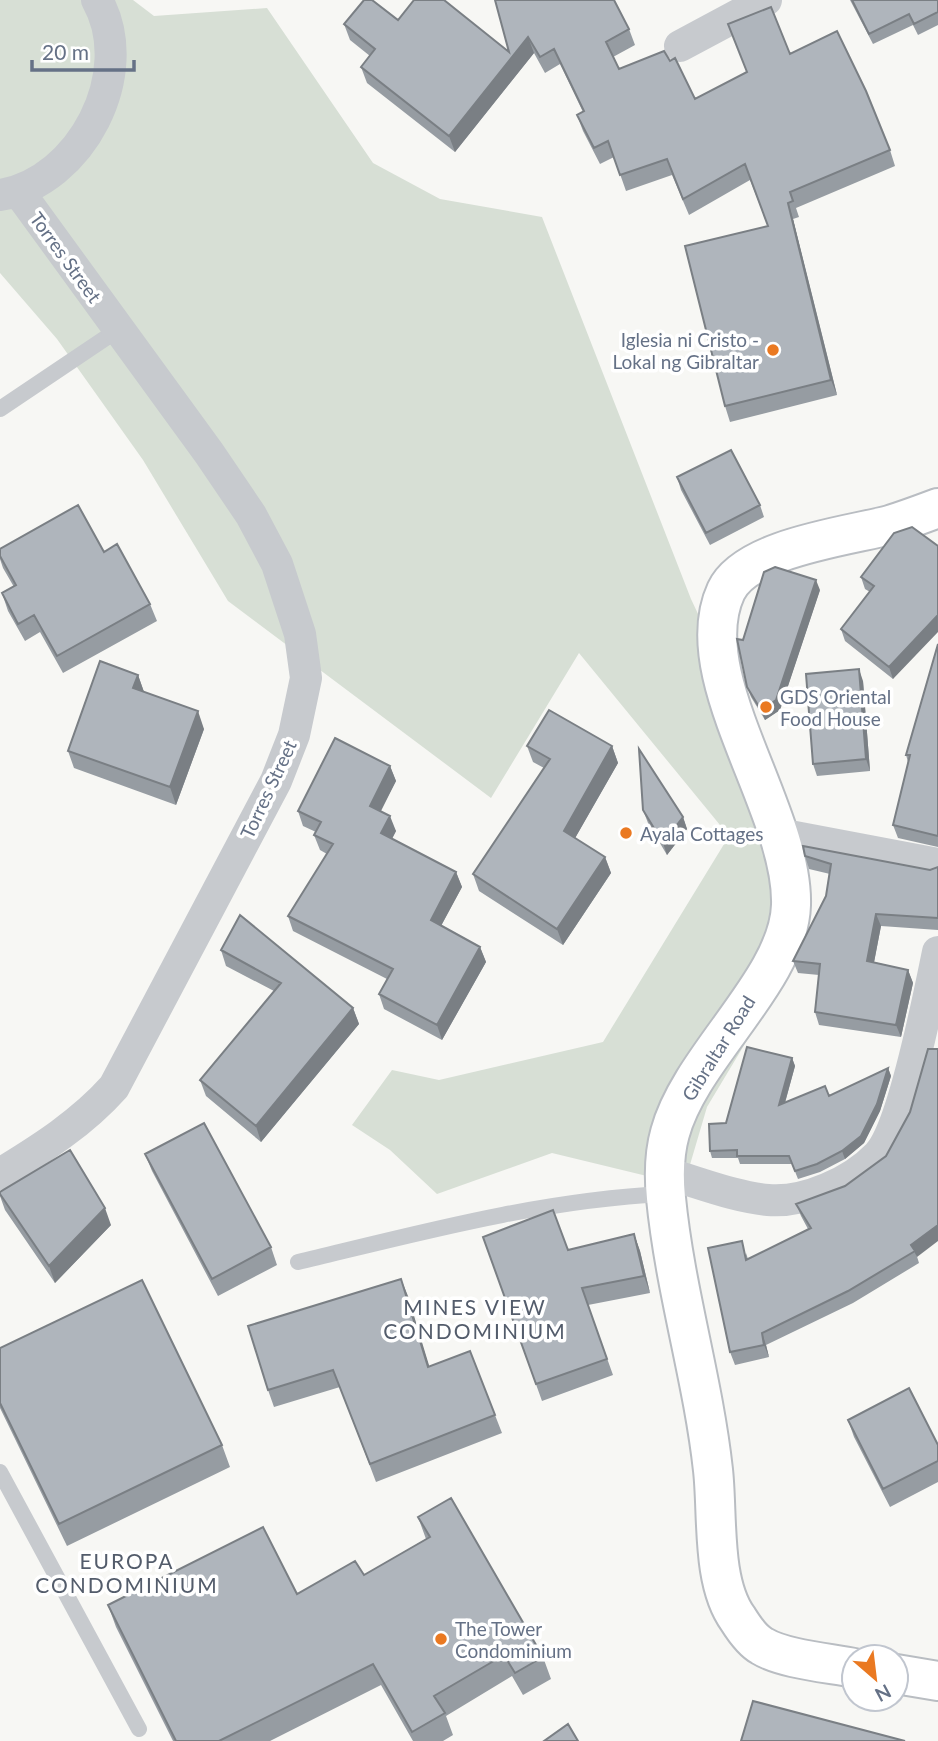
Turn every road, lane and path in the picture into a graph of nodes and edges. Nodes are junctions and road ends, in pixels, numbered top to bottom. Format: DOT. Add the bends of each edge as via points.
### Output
graph roads {
  1 [pos="97,0"];
  2 [pos="766,0"];
  3 [pos="680,46"];
  4 [pos="9,194"];
  5 [pos="119,329"];
  6 [pos="0,409"];
  7 [pos="938,508"];
  8 [pos="779,834"];
  9 [pos="938,864"];
  10 [pos="938,952"];
  11 [pos="1,1172"];
  12 [pos="665,1183"];
  13 [pos="298,1262"];
  14 [pos="0,1472"];
  15 [pos="840,1665"];
  16 [pos="910,1676"];
  17 [pos="938,1681"];
  18 [pos="139,1729"];
  1 -- 4 [label="street" via="111,66 97,118 65,163"];
  2 -- 3 [label="street"];
  4 -- 5 [label="street, Torres Street"];
  5 -- 6 [label="lane"];
  5 -- 11 [label="street, Torres Street" via="251,515 291,603 306,678 294,735 276,781 114,1087 67,1130"];
  7 -- 8 [label="street, Gibraltar Road" via="779,553 749,568 727,587 715,644"];
  8 -- 9 [label="street"];
  8 -- 12 [label="street, Gibraltar Road" via="792,899 786,940 685,1097 671,1128"];
  10 -- 12 [label="street" via="895,1126 879,1154 842,1181 805,1197 768,1200"];
  12 -- 13 [label="lane"];
  12 -- 15 [label="street, Gibraltar Road" via="713,1471 717,1536 729,1606 762,1646"];
  14 -- 18 [label="lane"];
  16 -- 17 [label="street"];
}
